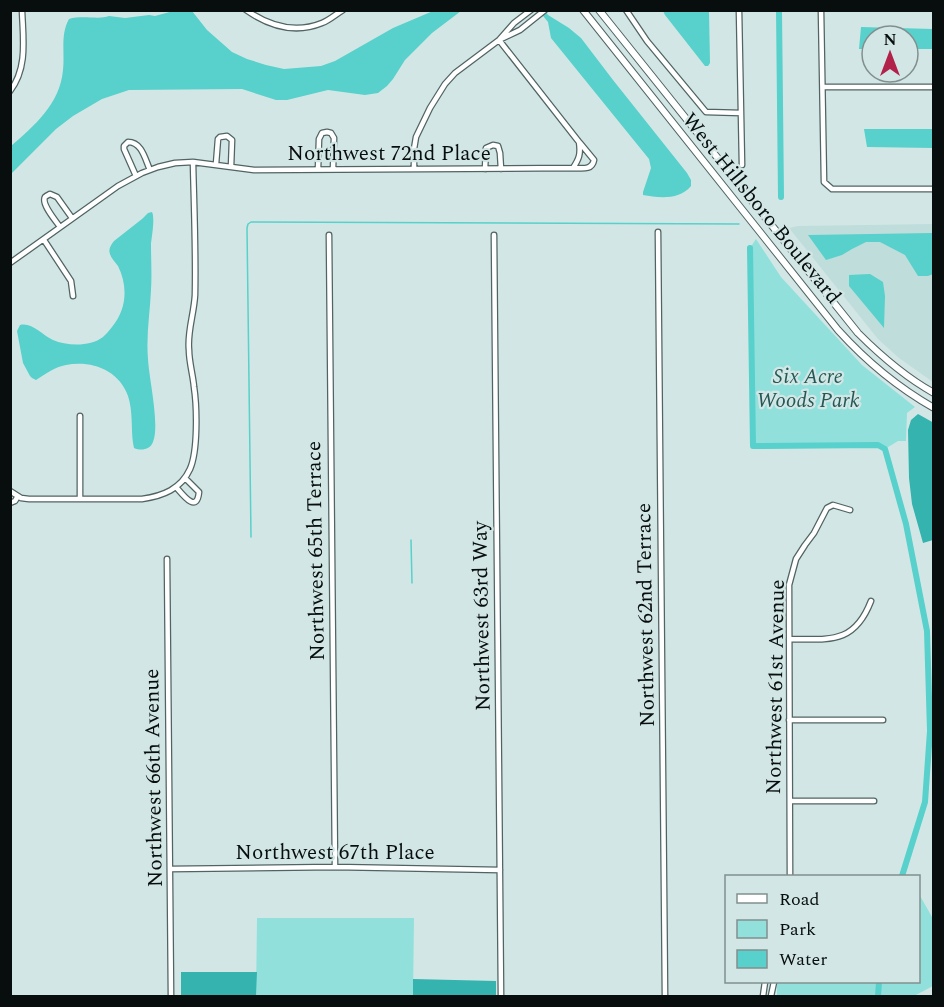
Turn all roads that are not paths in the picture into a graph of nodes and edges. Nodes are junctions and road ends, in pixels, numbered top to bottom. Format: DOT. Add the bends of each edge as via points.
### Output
graph roads {
  1 [pos="22,10"];
  2 [pos="246,10"];
  3 [pos="343,10"];
  4 [pos="531,10"];
  5 [pos="545,10"];
  6 [pos="583,10"];
  7 [pos="599,10"];
  8 [pos="626,10"];
  9 [pos="739,10"];
  10 [pos="821,10"];
  11 [pos="514,23"];
  12 [pos="520,30"];
  13 [pos="499,40"];
  14 [pos="823,87"];
  15 [pos="933,87"];
  16 [pos="11,90"];
  17 [pos="741,113"];
  18 [pos="579,142"];
  19 [pos="193,162"];
  20 [pos="216,164"];
  21 [pos="742,165"];
  22 [pos="231,167"];
  23 [pos="573,168"];
  24 [pos="318,169"];
  25 [pos="333,169"];
  26 [pos="414,169"];
  27 [pos="484,169"];
  28 [pos="501,169"];
  29 [pos="150,170"];
  30 [pos="136,176"];
  31 [pos="933,189"];
  32 [pos="72,218"];
  33 [pos="60,227"];
  34 [pos="658,232"];
  35 [pos="329,235"];
  36 [pos="494,235"];
  37 [pos="44,240"];
  38 [pos="10,263"];
  39 [pos="73,296"];
  40 [pos="933,393"];
  41 [pos="933,408"];
  42 [pos="80,416"];
  43 [pos="183,481"];
  44 [pos="176,487"];
  45 [pos="10,491"];
  46 [pos="18,496"];
  47 [pos="80,499"];
  48 [pos="10,502"];
  49 [pos="850,510"];
  50 [pos="167,559"];
  51 [pos="871,601"];
  52 [pos="789,639"];
  53 [pos="789,720"];
  54 [pos="882,720"];
  55 [pos="790,801"];
  56 [pos="874,801"];
  57 [pos="335,867"];
  58 [pos="170,869"];
  59 [pos="500,870"];
  60 [pos="790,875"];
  61 [pos="171,996"];
  62 [pos="501,996"];
  63 [pos="665,996"];
  1 -- 16 [label="street" via="23,66"];
  2 -- 3 [label="street" via="268,24 296,28 322,23"];
  4 -- 11 [label="street"];
  5 -- 12 [label="street"];
  6 -- 41 [label="street, West Hillsboro Boulevard" via="838,330 885,376"];
  7 -- 40 [label="street, West Hillsboro Boulevard" via="858,333 894,366"];
  8 -- 17 [label="street" via="706,112"];
  9 -- 17 [label="street"];
  10 -- 14 [label="street"];
  11 -- 12 [label="street"];
  11 -- 13 [label="street"];
  12 -- 13 [label="street"];
  13 -- 18 [label="street"];
  13 -- 26 [label="street" via="456,73 438,93 416,136"];
  14 -- 15 [label="street"];
  14 -- 31 [label="street" via="827,186"];
  17 -- 21 [label="street"];
  18 -- 23 [label="street" via="579,158"];
  18 -- 23 [label="street" via="594,163 587,168"];
  19 -- 20 [label="street, Northwest 72nd Place"];
  19 -- 29 [label="street, Northwest 72nd Place"];
  19 -- 43 [label="street" via="195,297 189,351 195,389 196,445"];
  20 -- 22 [label="street, Northwest 72nd Place"];
  20 -- 22 [label="street" via="218,139 227,136 232,140"];
  22 -- 24 [label="street, Northwest 72nd Place"];
  23 -- 28 [label="street, Northwest 72nd Place"];
  24 -- 25 [label="street, Northwest 72nd Place"];
  24 -- 25 [label="street" via="319,139 327,132 334,138"];
  25 -- 26 [label="street, Northwest 72nd Place"];
  26 -- 27 [label="street, Northwest 72nd Place"];
  27 -- 28 [label="street, Northwest 72nd Place"];
  27 -- 28 [label="street" via="486,148 494,145 498,146"];
  29 -- 30 [label="street, Northwest 72nd Place"];
  29 -- 30 [label="street" via="139,145 128,142 124,149"];
  30 -- 32 [label="street, Northwest 72nd Place"];
  32 -- 33 [label="street, Northwest 72nd Place"];
  32 -- 33 [label="street" via="57,197 47,195 45,206"];
  33 -- 37 [label="street, Northwest 72nd Place"];
  34 -- 63 [label="street, Northwest 62nd Terrace"];
  35 -- 57 [label="street, Northwest 65th Terrace"];
  36 -- 59 [label="street, Northwest 63rd Way"];
  37 -- 38 [label="street, Northwest 72nd Place"];
  37 -- 39 [label="street" via="72,281"];
  42 -- 47 [label="street"];
  43 -- 44 [label="street"];
  43 -- 44 [label="street" via="199,492 196,500 188,501"];
  44 -- 47 [label="street" via="142,499"];
  45 -- 46 [label="street"];
  46 -- 47 [label="street"];
  46 -- 48 [label="street"];
  49 -- 52 [label="street, Northwest 61st Avenue" via="833,505 827,508 796,559 789,585"];
  50 -- 58 [label="street, Northwest 66th Avenue"];
  51 -- 52 [label="street" via="860,624 844,635 832,639"];
  52 -- 53 [label="street, Northwest 61st Avenue"];
  53 -- 54 [label="street"];
  53 -- 55 [label="street, Northwest 61st Avenue"];
  55 -- 56 [label="street"];
  55 -- 60 [label="street, Northwest 61st Avenue"];
  57 -- 58 [label="street, Northwest 67th Place"];
  57 -- 59 [label="street, Northwest 67th Place"];
  58 -- 61 [label="street, Northwest 66th Avenue"];
  59 -- 62 [label="street, Northwest 63rd Way"];
}
